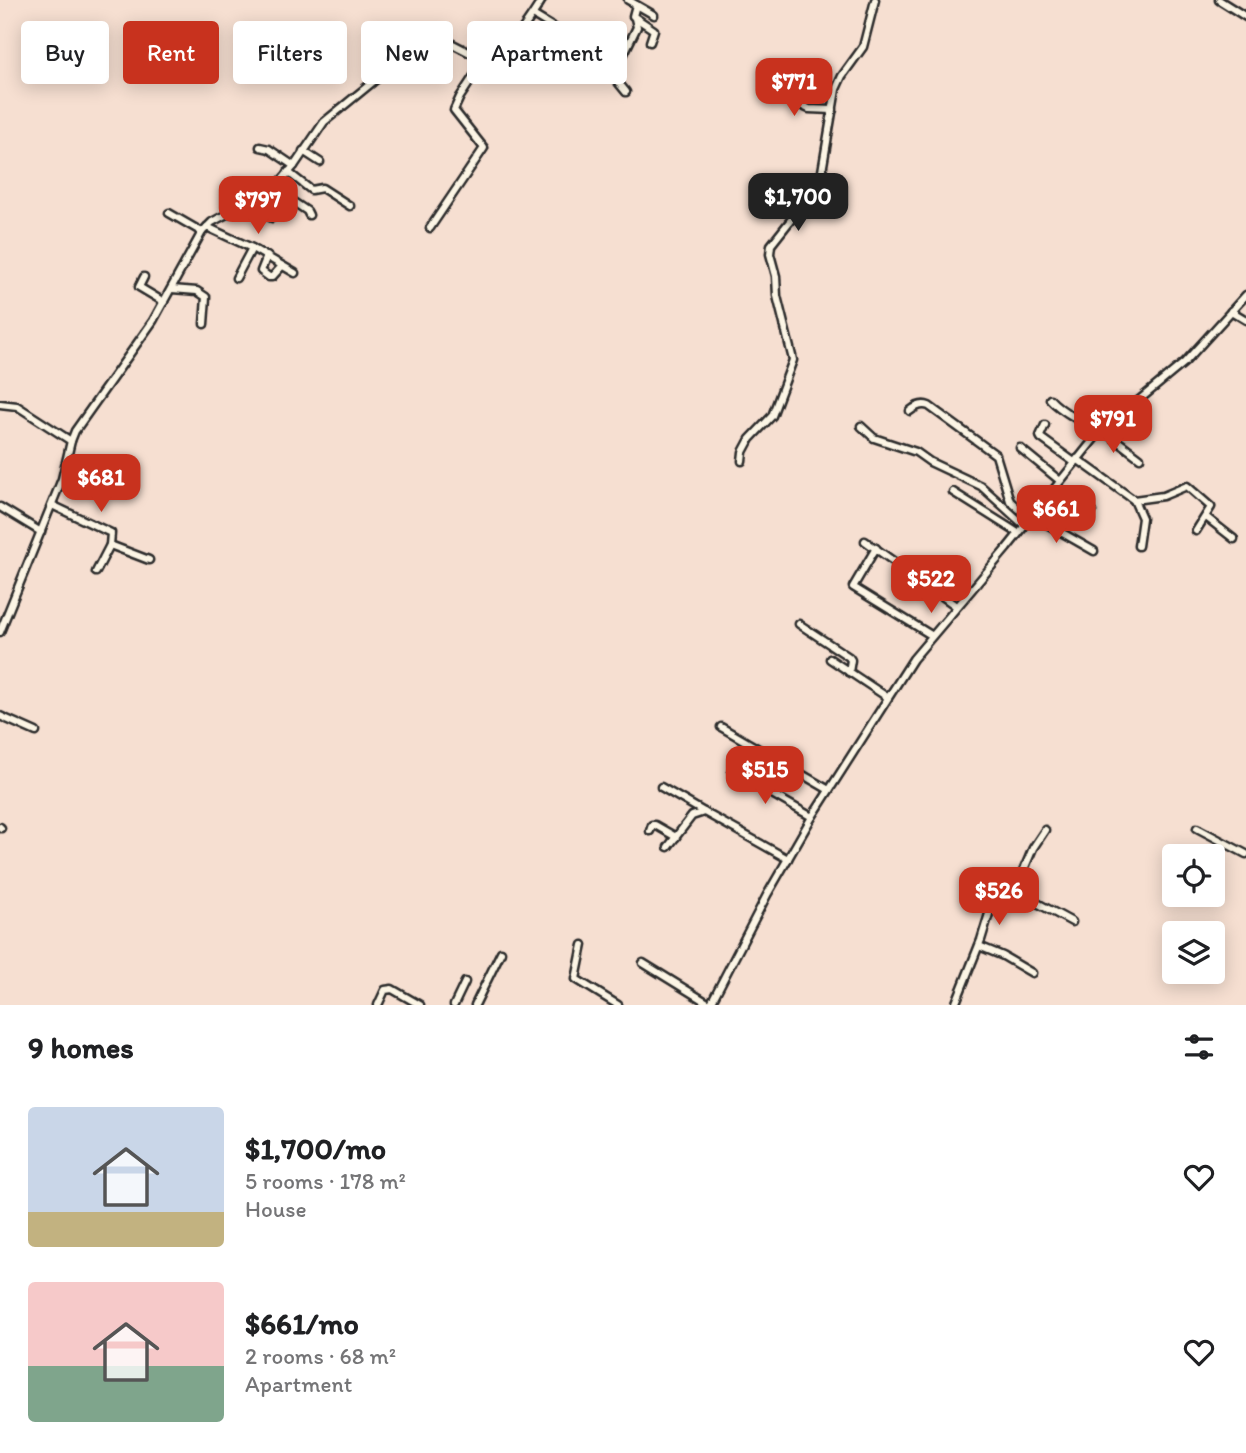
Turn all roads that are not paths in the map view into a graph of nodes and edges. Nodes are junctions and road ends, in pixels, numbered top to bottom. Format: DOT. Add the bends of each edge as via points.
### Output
graph roads {
  1 [pos="542,0"];
  2 [pos="628,0"];
  3 [pos="874,0"];
  4 [pos="1220,0"];
  5 [pos="636,5"];
  6 [pos="533,15"];
  7 [pos="654,16"];
  8 [pos="1246,17"];
  9 [pos="635,18"];
  10 [pos="529,21"];
  11 [pos="543,21"];
  12 [pos="650,42"];
  13 [pos="467,50"];
  14 [pos="469,84"];
  15 [pos="766,89"];
  16 [pos="626,92"];
  17 [pos="833,110"];
  18 [pos="260,147"];
  19 [pos="303,151"];
  20 [pos="320,163"];
  21 [pos="294,166"];
  22 [pos="288,173"];
  23 [pos="274,188"];
  24 [pos="248,204"];
  25 [pos="350,206"];
  26 [pos="169,213"];
  27 [pos="310,215"];
  28 [pos="272,218"];
  29 [pos="430,228"];
  30 [pos="205,229"];
  31 [pos="252,248"];
  32 [pos="267,256"];
  33 [pos="282,266"];
  34 [pos="295,273"];
  35 [pos="144,277"];
  36 [pos="236,278"];
  37 [pos="172,289"];
  38 [pos="1246,295"];
  39 [pos="164,302"];
  40 [pos="1231,311"];
  41 [pos="1246,320"];
  42 [pos="204,324"];
  43 [pos="1050,399"];
  44 [pos="0,404"];
  45 [pos="910,411"];
  46 [pos="1045,425"];
  47 [pos="861,426"];
  48 [pos="1100,432"];
  49 [pos="71,441"];
  50 [pos="1020,448"];
  51 [pos="1140,458"];
  52 [pos="741,461"];
  53 [pos="1075,461"];
  54 [pos="1059,480"];
  55 [pos="953,492"];
  56 [pos="1134,500"];
  57 [pos="52,505"];
  58 [pos="0,507"];
  59 [pos="1092,512"];
  60 [pos="1030,516"];
  61 [pos="1206,517"];
  62 [pos="1024,525"];
  63 [pos="1054,527"];
  64 [pos="1196,531"];
  65 [pos="41,533"];
  66 [pos="1018,533"];
  67 [pos="1234,539"];
  68 [pos="865,541"];
  69 [pos="110,545"];
  70 [pos="1138,546"];
  71 [pos="876,548"];
  72 [pos="1094,551"];
  73 [pos="149,560"];
  74 [pos="96,572"];
  75 [pos="956,606"];
  76 [pos="799,624"];
  77 [pos="0,632"];
  78 [pos="931,635"];
  79 [pos="831,659"];
  80 [pos="849,672"];
  81 [pos="887,697"];
  82 [pos="0,716"];
  83 [pos="721,727"];
  84 [pos="36,732"];
  85 [pos="732,771"];
  86 [pos="661,787"];
  87 [pos="829,790"];
  88 [pos="704,812"];
  89 [pos="812,817"];
  90 [pos="1197,828"];
  91 [pos="1045,830"];
  92 [pos="650,831"];
  93 [pos="676,836"];
  94 [pos="668,847"];
  95 [pos="1246,854"];
  96 [pos="788,859"];
  97 [pos="1014,893"];
  98 [pos="1072,922"];
  99 [pos="583,945"];
  100 [pos="979,946"];
  101 [pos="501,952"];
  102 [pos="643,962"];
  103 [pos="1032,973"];
  104 [pos="465,982"];
  105 [pos="377,1005"];
  106 [pos="420,1005"];
  107 [pos="454,1005"];
  108 [pos="475,1005"];
  109 [pos="618,1005"];
  110 [pos="711,1005"];
  111 [pos="955,1005"];
  1 -- 6 [label="street"];
  2 -- 5 [label="street"];
  3 -- 17 [label="street" via="863,47 838,82"];
  4 -- 8 [label="street"];
  5 -- 7 [label="street"];
  5 -- 9 [label="street"];
  6 -- 10 [label="street"];
  6 -- 11 [label="street"];
  9 -- 12 [label="street" via="654,30"];
  9 -- 16 [label="street" via="637,27 613,76"];
  13 -- 19 [label="street" via="439,37 423,41 324,122"];
  14 -- 29 [label="street" via="454,110 484,148"];
  15 -- 17 [label="street" via="809,109"];
  17 -- 52 [label="street" via="820,183 770,249 793,366 772,416 750,439"];
  18 -- 21 [label="street"];
  19 -- 20 [label="street"];
  19 -- 21 [label="street"];
  21 -- 22 [label="street"];
  22 -- 23 [label="street"];
  22 -- 25 [label="street" via="312,190 322,188"];
  23 -- 24 [label="street"];
  23 -- 27 [label="street"];
  24 -- 28 [label="street"];
  24 -- 30 [label="street"];
  26 -- 30 [label="street"];
  30 -- 31 [label="street"];
  30 -- 37 [label="street"];
  31 -- 32 [label="street"];
  31 -- 36 [label="street"];
  32 -- 33 [label="street"];
  32 -- 33 [label="street" via="261,271 269,277"];
  33 -- 34 [label="street"];
  35 -- 39 [label="street" via="139,287"];
  37 -- 39 [label="street"];
  37 -- 42 [label="street" via="197,291 206,297"];
  38 -- 40 [label="street"];
  39 -- 49 [label="street"];
  40 -- 41 [label="street"];
  40 -- 48 [label="street" via="1185,362"];
  43 -- 48 [label="street"];
  44 -- 49 [label="street" via="17,406"];
  45 -- 60 [label="street" via="915,406 929,406 991,450 1001,465 1010,501"];
  46 -- 53 [label="street" via="1041,438"];
  47 -- 62 [label="street" via="874,438 916,452 981,486"];
  48 -- 51 [label="street"];
  48 -- 53 [label="street"];
  49 -- 57 [label="street"];
  50 -- 54 [label="street"];
  53 -- 54 [label="street"];
  53 -- 56 [label="street"];
  54 -- 60 [label="street"];
  55 -- 66 [label="street"];
  56 -- 61 [label="street" via="1163,496 1187,486 1211,507"];
  56 -- 70 [label="street" via="1142,518"];
  57 -- 65 [label="street"];
  57 -- 69 [label="street" via="111,533"];
  58 -- 65 [label="street"];
  59 -- 63 [label="street" via="1075,502"];
  60 -- 62 [label="street"];
  60 -- 63 [label="street"];
  61 -- 64 [label="street"];
  61 -- 67 [label="street"];
  62 -- 66 [label="street"];
  63 -- 72 [label="street"];
  65 -- 77 [label="street"];
  66 -- 75 [label="street"];
  68 -- 71 [label="street"];
  69 -- 73 [label="street"];
  69 -- 74 [label="street"];
  71 -- 75 [label="street"];
  71 -- 78 [label="street" via="853,587"];
  75 -- 78 [label="street"];
  76 -- 80 [label="street" via="849,657"];
  78 -- 81 [label="street"];
  79 -- 80 [label="street"];
  80 -- 81 [label="street"];
  81 -- 87 [label="street"];
  82 -- 84 [label="street"];
  83 -- 87 [label="street"];
  85 -- 89 [label="street"];
  86 -- 88 [label="street"];
  87 -- 89 [label="street"];
  88 -- 93 [label="street" via="692,816"];
  88 -- 96 [label="street"];
  89 -- 96 [label="street"];
  90 -- 95 [label="street"];
  91 -- 97 [label="street"];
  92 -- 93 [label="street" via="655,825"];
  93 -- 94 [label="street"];
  96 -- 110 [label="street"];
  97 -- 98 [label="street"];
  97 -- 100 [label="street" via="999,891"];
  99 -- 109 [label="street" via="576,979"];
  100 -- 103 [label="street"];
  100 -- 111 [label="street"];
  101 -- 108 [label="street"];
  102 -- 110 [label="street"];
  104 -- 107 [label="street"];
  105 -- 106 [label="street" via="385,990 392,989"];
}
